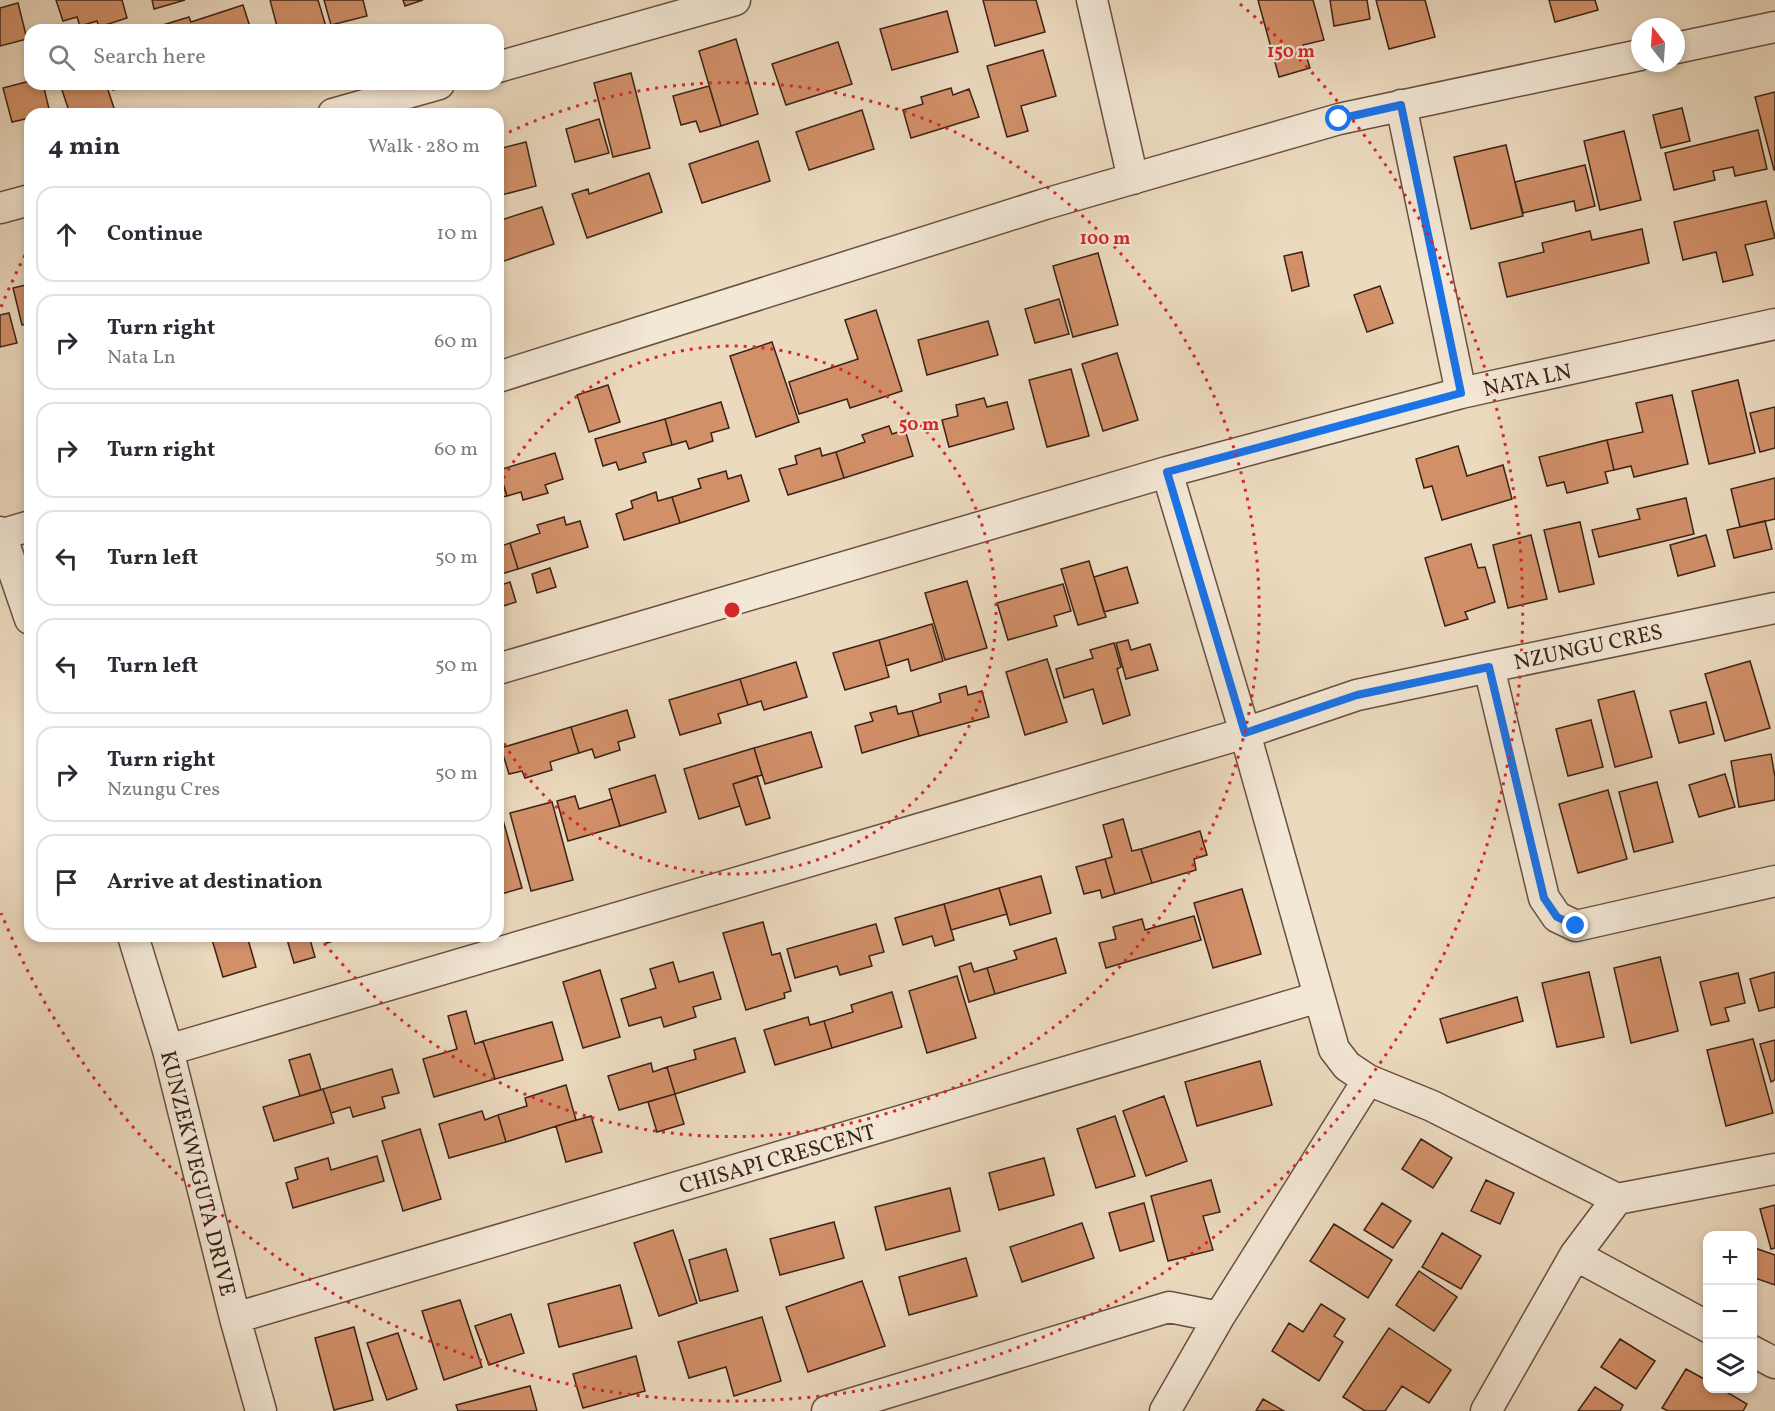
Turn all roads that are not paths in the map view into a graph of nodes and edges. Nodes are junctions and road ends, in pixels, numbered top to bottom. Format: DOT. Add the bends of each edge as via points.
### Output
graph roads {
  1 [pos="735,0"];
  2 [pos="1092,0"];
  3 [pos="1775,27"];
  4 [pos="1685,46"];
  5 [pos="1631,57"];
  6 [pos="504,65"];
  7 [pos="418,90"];
  8 [pos="1401,105"];
  9 [pos="354,108"];
  10 [pos="1133,179"];
  11 [pos="24,202"];
  12 [pos="0,208"];
  13 [pos="1775,324"];
  14 [pos="504,375"];
  15 [pos="1461,393"];
  16 [pos="1167,472"];
  17 [pos="24,528"];
  18 [pos="0,534"];
  19 [pos="24,602"];
  20 [pos="1775,608"];
  21 [pos="504,667"];
  22 [pos="1489,667"];
  23 [pos="1245,733"];
  24 [pos="1775,881"];
  25 [pos="136,942"];
  26 [pos="1319,998"];
  27 [pos="168,1050"];
  28 [pos="1368,1080"];
  29 [pos="1775,1169"];
  30 [pos="1617,1199"];
  31 [pos="1575,1256"];
  32 [pos="1219,1317"];
  33 [pos="235,1318"];
  34 [pos="1703,1325"];
  35 [pos="1757,1354"];
  36 [pos="1775,1363"];
  37 [pos="261,1411"];
  38 [pos="827,1411"];
  39 [pos="1165,1411"];
  40 [pos="1486,1411"];
  1 -- 6 [label="street"];
  2 -- 10 [label="street"];
  3 -- 4 [label="street"];
  5 -- 8 [label="street"];
  7 -- 9 [label="street"];
  8 -- 10 [label="street" via="1339,119"];
  8 -- 15 [label="street, NATA LN"];
  10 -- 14 [label="street"];
  11 -- 12 [label="street"];
  13 -- 15 [label="street, NATA LN"];
  15 -- 16 [label="street"];
  16 -- 21 [label="street"];
  16 -- 23 [label="street"];
  17 -- 18 [label="street"];
  18 -- 19 [label="street"];
  20 -- 22 [label="street, NZUNGU CRES"];
  22 -- 23 [label="street" via="1357,695"];
  22 -- 24 [label="street, NZUNGU CRES" via="1544,898 1557,917 1576,926"];
  23 -- 26 [label="street"];
  23 -- 27 [label="street"];
  25 -- 27 [label="street, KUNZEKWEGUTA DRIVE"];
  26 -- 28 [label="street" via="1334,1049 1347,1066"];
  26 -- 33 [label="street, CHISAPI CRESCENT"];
  27 -- 33 [label="street, KUNZEKWEGUTA DRIVE"];
  28 -- 30 [label="street" via="1432,1106"];
  28 -- 32 [label="street"];
  29 -- 30 [label="street"];
  30 -- 31 [label="street"];
  31 -- 34 [label="street"];
  31 -- 40 [label="street"];
  32 -- 38 [label="street" via="1169,1307"];
  32 -- 39 [label="street"];
  33 -- 37 [label="street, KUNZEKWEGUTA DRIVE"];
  35 -- 36 [label="street"];
}
